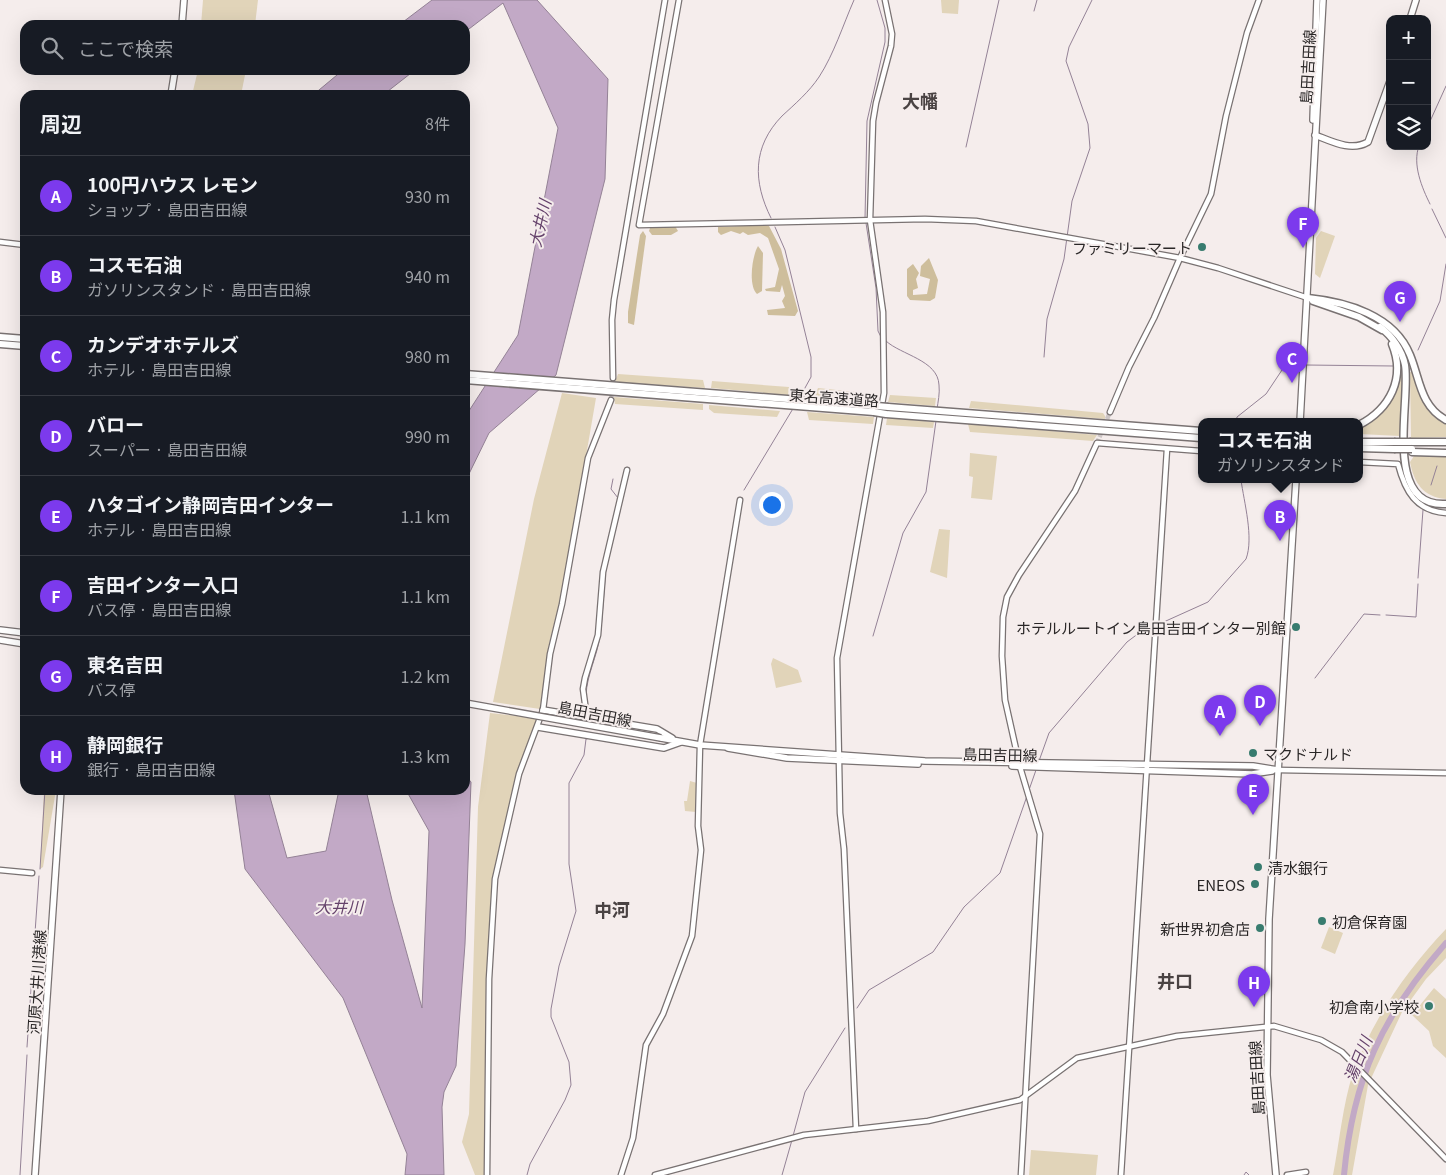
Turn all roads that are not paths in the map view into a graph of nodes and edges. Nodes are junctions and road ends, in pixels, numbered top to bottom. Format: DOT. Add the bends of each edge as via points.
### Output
graph roads {
  1 [pos="184,0"];
  2 [pos="665,0"];
  3 [pos="679,0"];
  4 [pos="885,0"];
  5 [pos="1259,0"];
  6 [pos="1317,0"];
  7 [pos="1323,0"];
  8 [pos="1416,0"];
  9 [pos="1411,15"];
  10 [pos="182,20"];
  11 [pos="174,75"];
  12 [pos="172,90"];
  13 [pos="1386,92"];
  14 [pos="1314,135"];
  15 [pos="870,220"];
  16 [pos="0,242"];
  17 [pos="20,244"];
  18 [pos="1180,258"];
  19 [pos="1308,298"];
  20 [pos="1380,328"];
  21 [pos="0,337"];
  22 [pos="20,339"];
  23 [pos="1400,340"];
  24 [pos="0,344"];
  25 [pos="20,346"];
  26 [pos="470,375"];
  27 [pos="613,378"];
  28 [pos="470,380"];
  29 [pos="593,387"];
  30 [pos="611,400"];
  31 [pos="810,404"];
  32 [pos="1110,412"];
  33 [pos="950,415"];
  34 [pos="1300,418"];
  35 [pos="1446,420"];
  36 [pos="1363,423"];
  37 [pos="1198,431"];
  38 [pos="1198,438"];
  39 [pos="1446,442"];
  40 [pos="1363,443"];
  41 [pos="1394,447"];
  42 [pos="1363,448"];
  43 [pos="1412,448"];
  44 [pos="1446,448"];
  45 [pos="1167,449"];
  46 [pos="1198,451"];
  47 [pos="1446,453"];
  48 [pos="1363,462"];
  49 [pos="627,470"];
  50 [pos="1296,483"];
  51 [pos="740,500"];
  52 [pos="1446,503"];
  53 [pos="1446,513"];
  54 [pos="0,630"];
  55 [pos="20,632"];
  56 [pos="0,640"];
  57 [pos="20,643"];
  58 [pos="470,705"];
  59 [pos="543,710"];
  60 [pos="590,719"];
  61 [pos="538,727"];
  62 [pos="588,736"];
  63 [pos="681,742"];
  64 [pos="700,745"];
  65 [pos="839,759"];
  66 [pos="1147,764"];
  67 [pos="1020,765"];
  68 [pos="1038,765"];
  69 [pos="1278,770"];
  70 [pos="1147,772"];
  71 [pos="1446,773"];
  72 [pos="61,795"];
  73 [pos="0,870"];
  74 [pos="32,874"];
  75 [pos="1266,1027"];
  76 [pos="1130,1046"];
  77 [pos="1025,1098"];
  78 [pos="856,1129"];
  79 [pos="1446,1159"];
  80 [pos="1306,1172"];
  81 [pos="35,1175"];
  82 [pos="488,1175"];
  83 [pos="621,1175"];
  84 [pos="655,1175"];
  85 [pos="1021,1175"];
  86 [pos="1121,1175"];
  87 [pos="1276,1175"];
  88 [pos="1287,1175"];
  1 -- 10 [label="main road"];
  2 -- 27 [label="street" via="614,300"];
  3 -- 15 [label="street" via="639,225"];
  4 -- 15 [label="street" via="892,34 873,121"];
  5 -- 18 [label="street" via="1247,33 1226,116 1211,194"];
  6 -- 14 [label="main road, 島田吉田線" via="1312,108"];
  7 -- 14 [label="main road, 島田吉田線"];
  8 -- 9 [label="main road"];
  11 -- 12 [label="main road"];
  13 -- 14 [label="main road" via="1368,142 1360,147"];
  14 -- 19 [label="main road, 島田吉田線"];
  15 -- 18 [label="street" via="955,219"];
  15 -- 65 [label="street" via="885,332 884,393 837,658"];
  16 -- 17 [label="street"];
  18 -- 19 [label="street"];
  18 -- 32 [label="street"];
  19 -- 20 [label="highway"];
  19 -- 23 [label="highway" via="1334,301 1370,314"];
  19 -- 34 [label="main road, 島田吉田線"];
  20 -- 36 [label="highway" via="1396,354 1397,380 1386,404"];
  20 -- 52 [label="highway" via="1394,341 1405,366 1403,454 1409,479 1424,498 1436,504"];
  21 -- 22 [label="highway"];
  23 -- 35 [label="highway" via="1410,356 1426,401"];
  23 -- 52 [label="highway" via="1408,368 1406,445 1410,473 1424,495"];
  24 -- 25 [label="highway"];
  26 -- 29 [label="highway, 東名高速道路"];
  28 -- 29 [label="highway, 東名高速道路"];
  29 -- 31 [label="highway, 東名高速道路" via="784,406"];
  29 -- 31 [label="highway, 東名高速道路" via="787,398"];
  30 -- 59 [label="street" via="588,458 564,598 550,654"];
  31 -- 33 [label="highway, 東名高速道路, bridge"];
  33 -- 37 [label="highway, 東名高速道路"];
  33 -- 38 [label="highway, 東名高速道路"];
  39 -- 43 [label="highway"];
  40 -- 41 [label="highway"];
  41 -- 42 [label="highway"];
  41 -- 43 [label="highway, bridge"];
  43 -- 44 [label="highway"];
  43 -- 47 [label="highway"];
  45 -- 46 [label="street"];
  45 -- 66 [label="street"];
  45 -- 67 [label="street" via="1097,443 1075,491 1019,574 1007,598 1002,630 1004,691"];
  48 -- 53 [label="street" via="1398,464 1409,495 1422,506"];
  49 -- 60 [label="street" via="604,572 598,635 583,689"];
  50 -- 69 [label="main road, 島田吉田線"];
  51 -- 64 [label="street"];
  54 -- 55 [label="main road"];
  56 -- 57 [label="main road"];
  58 -- 63 [label="main road, 島田吉田線, bridge"];
  59 -- 60 [label="main road"];
  59 -- 61 [label="street"];
  60 -- 62 [label="main road"];
  60 -- 63 [label="main road" via="657,729"];
  61 -- 62 [label="main road"];
  61 -- 82 [label="street" via="517,782 495,879 489,979"];
  62 -- 63 [label="main road" via="664,748"];
  63 -- 64 [label="main road, 島田吉田線"];
  64 -- 65 [label="main road, 島田吉田線" via="787,758"];
  64 -- 83 [label="street" via="698,826 701,850 692,936 663,1014 646,1046 633,1138"];
  65 -- 67 [label="main road, 島田吉田線"];
  65 -- 78 [label="street"];
  66 -- 68 [label="main road, 島田吉田線"];
  66 -- 69 [label="main road, 島田吉田線" via="1253,766"];
  66 -- 70 [label="street"];
  67 -- 68 [label="main road, 島田吉田線"];
  67 -- 77 [label="street" via="1040,834"];
  68 -- 70 [label="main road, 島田吉田線"];
  69 -- 70 [label="main road, 島田吉田線" via="1252,774"];
  69 -- 71 [label="street"];
  69 -- 75 [label="main road, 島田吉田線"];
  70 -- 76 [label="street"];
  72 -- 81 [label="main road, 河原大井川港線"];
  73 -- 74 [label="street"];
  75 -- 76 [label="street" via="1177,1036"];
  75 -- 79 [label="street" via="1281,1028 1335,1047"];
  75 -- 87 [label="main road, 島田吉田線"];
  76 -- 77 [label="street" via="1070,1061"];
  76 -- 86 [label="street"];
  77 -- 78 [label="street" via="928,1121"];
  77 -- 85 [label="street"];
  78 -- 84 [label="street" via="792,1138"];
  80 -- 88 [label="street"];
}
